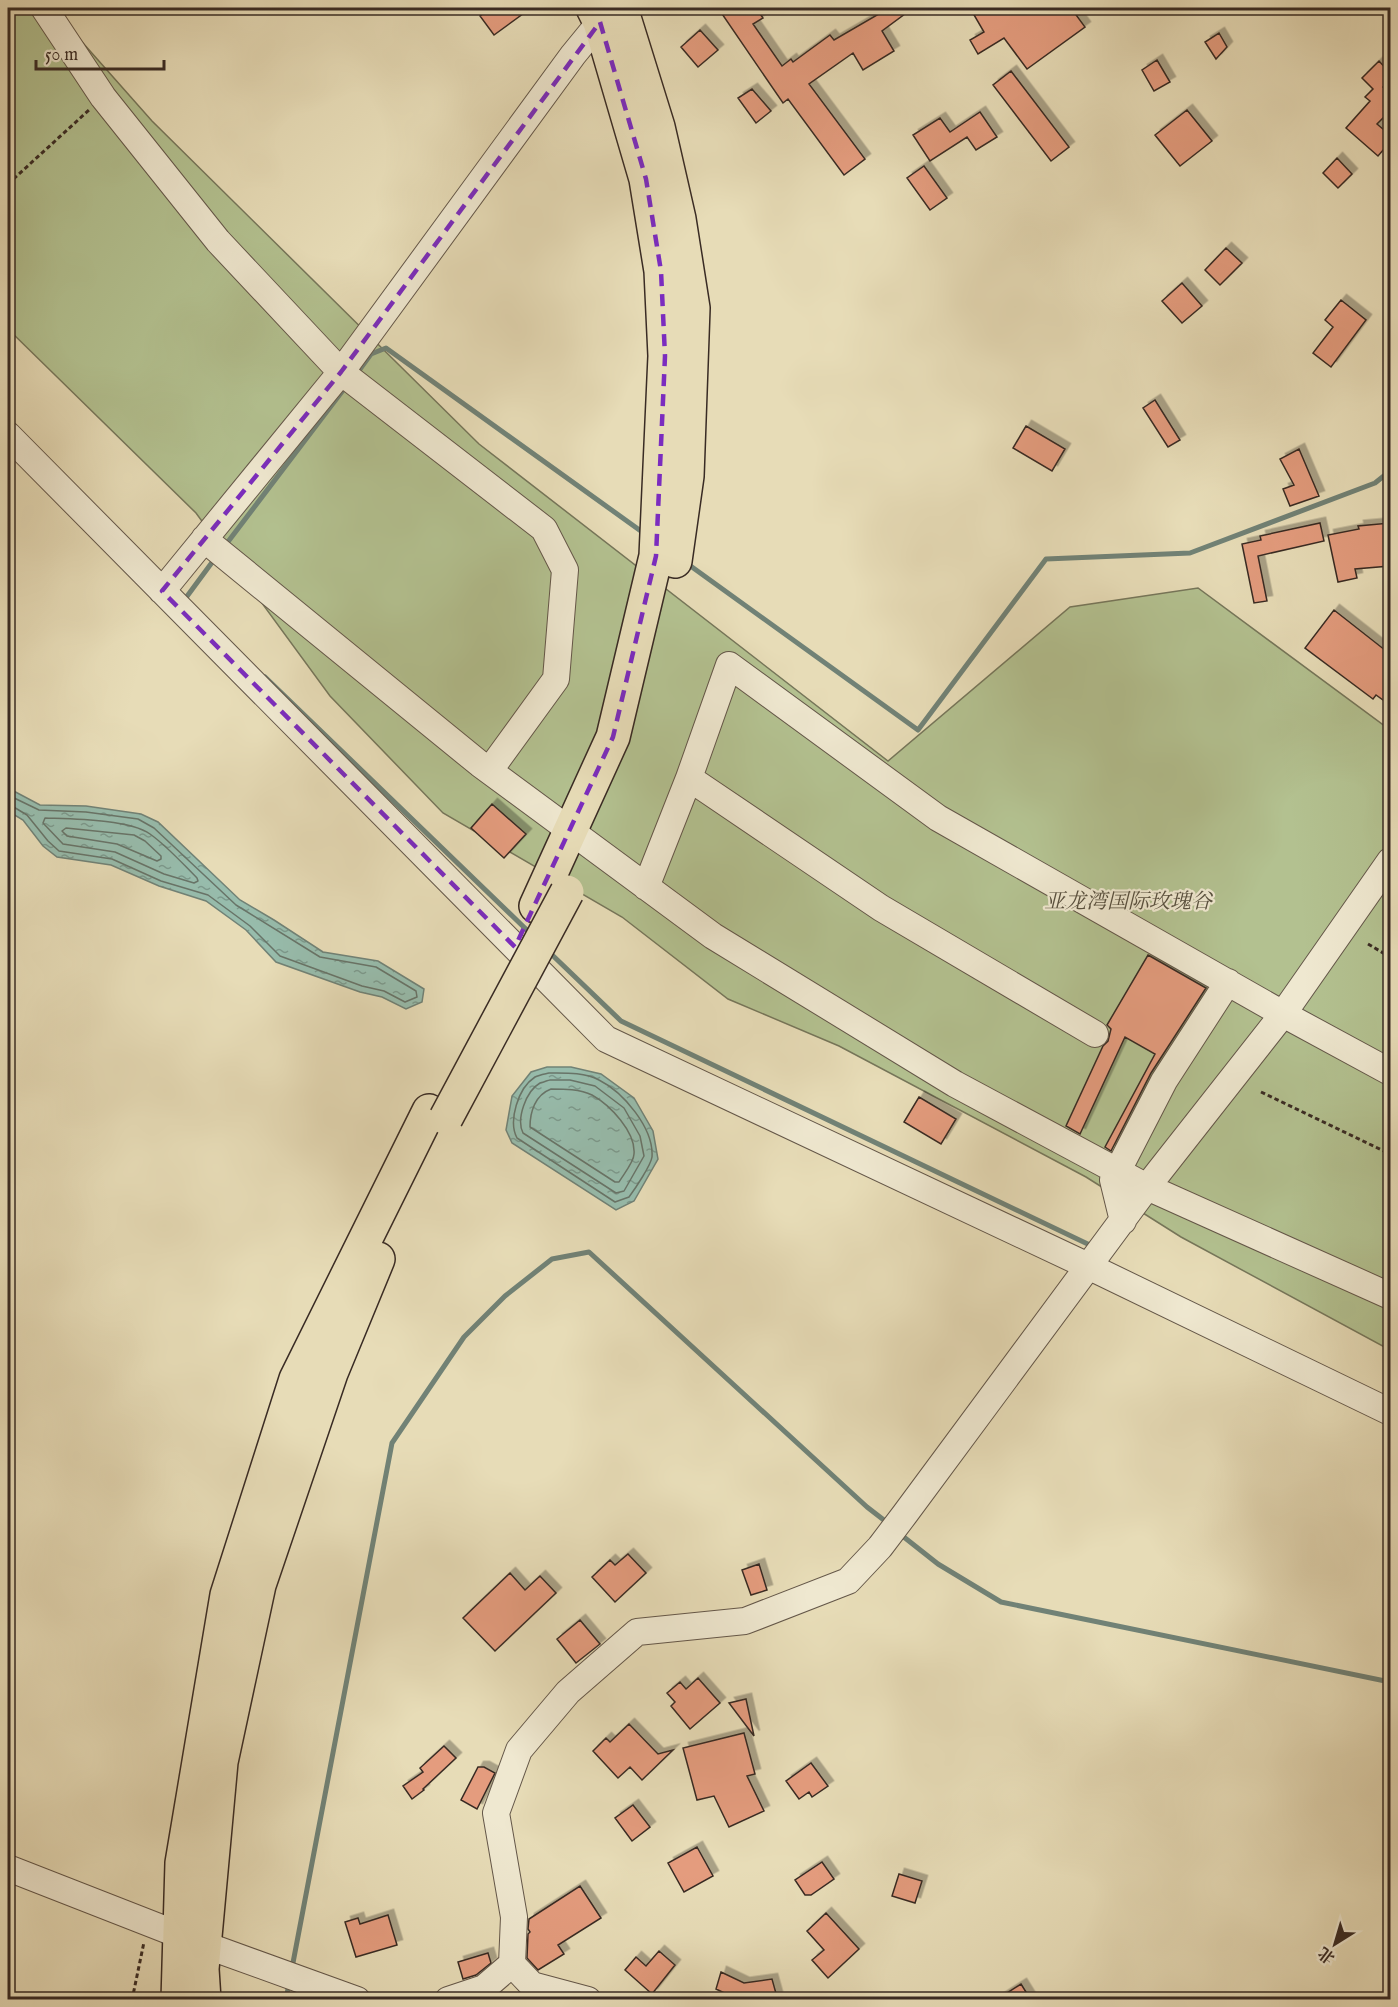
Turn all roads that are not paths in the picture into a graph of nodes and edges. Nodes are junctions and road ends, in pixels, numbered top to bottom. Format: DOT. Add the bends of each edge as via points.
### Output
graph roads {
  1 [pos="44,8"];
  2 [pos="608,11"];
  3 [pos="341,372"];
  4 [pos="8,435"];
  5 [pos="204,540"];
  6 [pos="162,591"];
  7 [pos="495,763"];
  8 [pos="689,778"];
  9 [pos="1390,861"];
  10 [pos="646,887"];
  11 [pos="1228,982"];
  12 [pos="1283,1014"];
  13 [pos="1095,1034"];
  14 [pos="1390,1072"];
  15 [pos="437,1115"];
  16 [pos="1147,1187"];
  17 [pos="1123,1221"];
  18 [pos="1088,1266"];
  19 [pos="1390,1296"];
  20 [pos="1390,1412"];
  21 [pos="8,1868"];
  22 [pos="192,1940"];
  23 [pos="512,1964"];
  24 [pos="178,2000"];
  25 [pos="204,2000"];
  26 [pos="357,2000"];
  27 [pos="448,2000"];
  28 [pos="588,2000"];
  1 -- 3 [label="street" via="103,97 218,241"];
  2 -- 3 [label="street"];
  2 -- 15 [label="main road" via="646,179 661,271 664,356 657,556 613,737"];
  2 -- 15 [label="main road, bridge" via="658,127 680,219 693,308 687,477 668,607 624,756 567,892"];
  3 -- 5 [label="street"];
  3 -- 7 [label="street" via="544,529 565,570 556,679"];
  4 -- 6 [label="street"];
  5 -- 6 [label="street"];
  5 -- 10 [label="street" via="480,764"];
  6 -- 18 [label="street" via="606,1040"];
  8 -- 10 [label="street"];
  8 -- 11 [label="street" via="729,665 938,818"];
  8 -- 13 [label="street" via="881,908"];
  9 -- 12 [label="street"];
  10 -- 16 [label="street" via="712,936 956,1084"];
  11 -- 12 [label="street"];
  11 -- 17 [label="street" via="1164,1081 1113,1180"];
  12 -- 14 [label="street"];
  12 -- 16 [label="street"];
  15 -- 22 [label="main road" via="296,1379 227,1595 182,1863"];
  15 -- 25 [label="main road" via="331,1373 259,1585 221,1762 202,1969"];
  16 -- 17 [label="street"];
  16 -- 19 [label="street"];
  17 -- 18 [label="street"];
  18 -- 20 [label="street"];
  18 -- 23 [label="street" via="880,1547 848,1581 745,1621 637,1632 568,1692 519,1750 496,1813 513,1917"];
  21 -- 22 [label="street"];
  22 -- 24 [label="main road"];
  22 -- 26 [label="street"];
  23 -- 27 [label="street" via="484,1988"];
  23 -- 28 [label="street" via="532,1985"];
}
